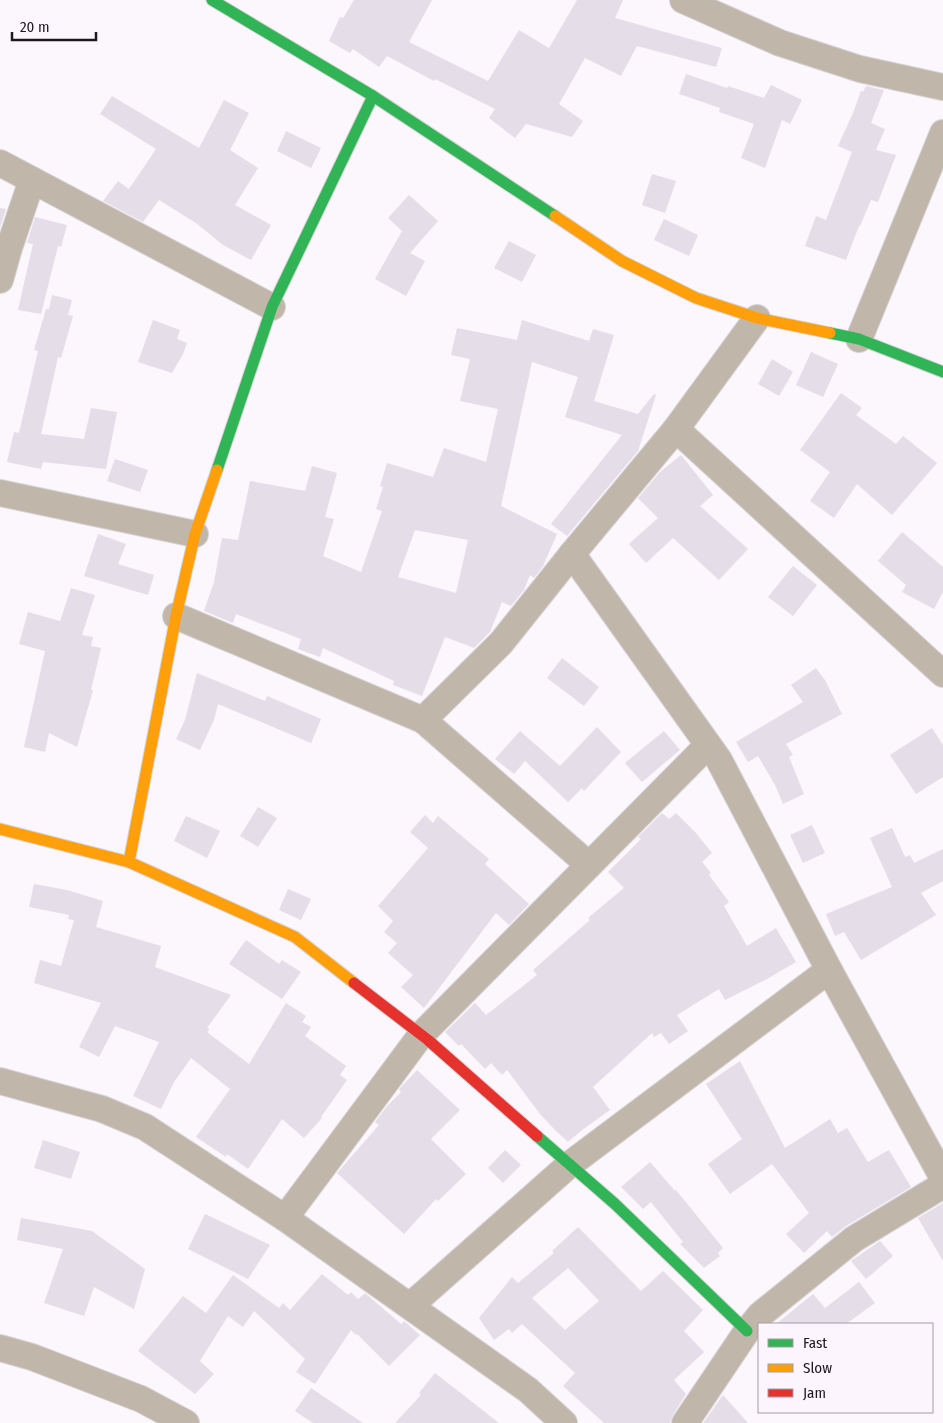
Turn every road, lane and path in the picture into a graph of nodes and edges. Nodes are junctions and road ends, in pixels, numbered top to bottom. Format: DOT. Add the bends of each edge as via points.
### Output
graph roads {
  1 [pos="212,0"];
  2 [pos="683,0"];
  3 [pos="943,87"];
  4 [pos="373,96"];
  5 [pos="943,133"];
  6 [pos="0,163"];
  7 [pos="32,180"];
  8 [pos="0,280"];
  9 [pos="272,307"];
  10 [pos="757,318"];
  11 [pos="859,340"];
  12 [pos="943,372"];
  13 [pos="676,429"];
  14 [pos="0,493"];
  15 [pos="195,534"];
  16 [pos="572,554"];
  17 [pos="176,616"];
  18 [pos="943,674"];
  19 [pos="423,720"];
  20 [pos="708,745"];
  21 [pos="0,829"];
  22 [pos="129,862"];
  23 [pos="590,865"];
  24 [pos="829,970"];
  25 [pos="421,1035"];
  26 [pos="0,1081"];
  27 [pos="569,1165"];
  28 [pos="943,1178"];
  29 [pos="943,1185"];
  30 [pos="286,1218"];
  31 [pos="410,1306"];
  32 [pos="747,1331"];
  33 [pos="0,1348"];
  34 [pos="186,1423"];
  35 [pos="564,1423"];
  36 [pos="685,1423"];
  1 -- 4 [label="street"];
  2 -- 3 [label="street" via="780,43 860,69"];
  4 -- 9 [label="street"];
  4 -- 10 [label="street" via="622,261 696,298"];
  5 -- 11 [label="street"];
  6 -- 7 [label="street"];
  7 -- 8 [label="street"];
  7 -- 9 [label="street"];
  9 -- 15 [label="street"];
  10 -- 11 [label="street"];
  10 -- 13 [label="street"];
  11 -- 12 [label="street"];
  13 -- 16 [label="street"];
  13 -- 18 [label="street"];
  14 -- 15 [label="street"];
  15 -- 17 [label="street"];
  16 -- 19 [label="street" via="501,643"];
  16 -- 20 [label="street"];
  17 -- 19 [label="street"];
  17 -- 22 [label="street"];
  19 -- 23 [label="street"];
  20 -- 23 [label="street"];
  20 -- 24 [label="street" via="719,760"];
  21 -- 22 [label="street"];
  22 -- 25 [label="street" via="294,937"];
  23 -- 25 [label="street"];
  24 -- 27 [label="street"];
  24 -- 28 [label="street"];
  25 -- 27 [label="street"];
  25 -- 30 [label="street"];
  26 -- 30 [label="street" via="102,1109 146,1127"];
  27 -- 31 [label="street"];
  27 -- 32 [label="street" via="615,1204"];
  29 -- 32 [label="street" via="854,1239 760,1315"];
  30 -- 31 [label="street"];
  31 -- 35 [label="street" via="528,1390"];
  32 -- 36 [label="street"];
  33 -- 34 [label="street" via="141,1399"];
}
